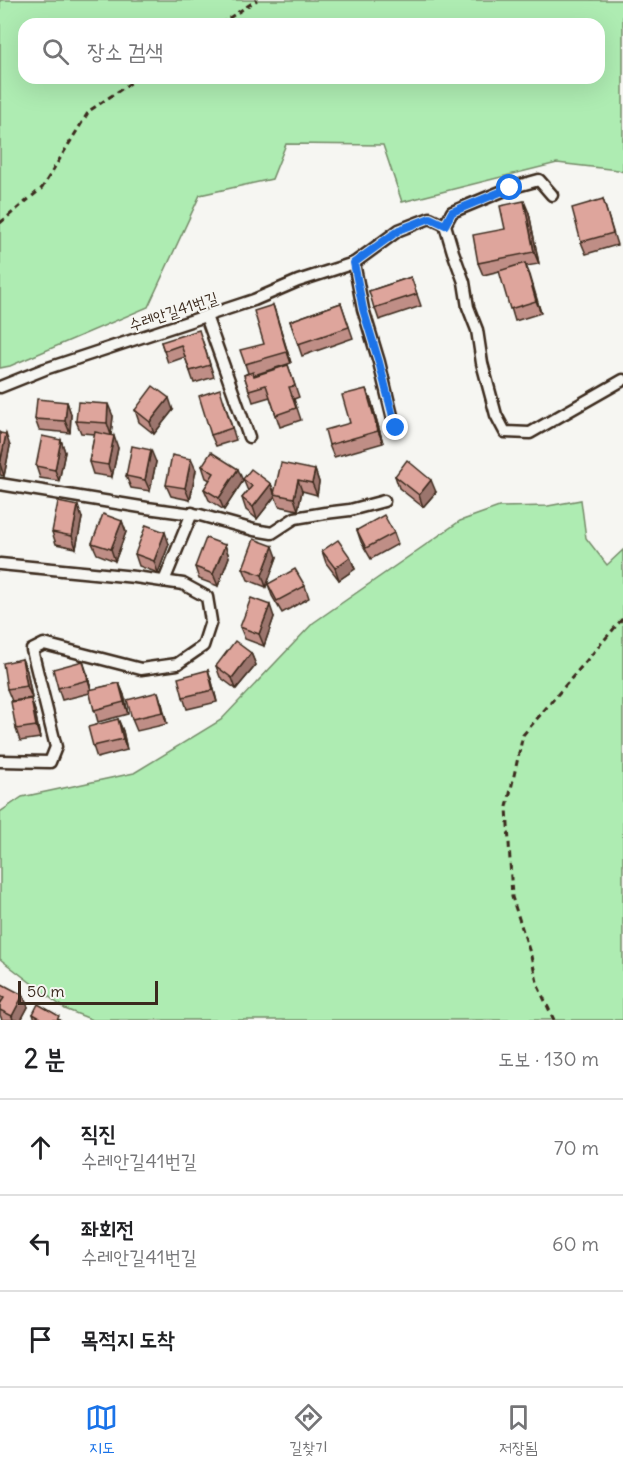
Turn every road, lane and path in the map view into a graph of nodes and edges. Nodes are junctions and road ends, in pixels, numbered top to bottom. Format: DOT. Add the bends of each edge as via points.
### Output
graph roads {
  1 [pos="257,0"];
  2 [pos="229,18"];
  3 [pos="129,84"];
  4 [pos="552,195"];
  5 [pos="0,223"];
  6 [pos="445,225"];
  7 [pos="354,263"];
  8 [pos="206,316"];
  9 [pos="623,380"];
  10 [pos="0,387"];
  11 [pos="396,428"];
  12 [pos="249,437"];
  13 [pos="0,484"];
  14 [pos="384,501"];
  15 [pos="192,513"];
  16 [pos="0,564"];
  17 [pos="164,581"];
  18 [pos="623,618"];
  19 [pos="0,761"];
  20 [pos="554,1020"];
  1 -- 2 [label="path"];
  3 -- 5 [label="path" via="89,111 42,188"];
  4 -- 6 [label="lane" via="539,180 510,188 452,212"];
  6 -- 7 [label="lane, 수레안길41번길" via="430,218 399,230"];
  6 -- 9 [label="lane" via="477,330 496,415 505,432 530,433"];
  7 -- 8 [label="lane, 수레안길41번길"];
  7 -- 11 [label="lane"];
  8 -- 10 [label="lane, 수레안길41번길"];
  8 -- 12 [label="lane"];
  13 -- 15 [label="lane"];
  14 -- 15 [label="lane" via="295,518 272,533"];
  15 -- 17 [label="lane"];
  16 -- 17 [label="lane"];
  17 -- 19 [label="lane" via="183,584 207,597 211,621 203,646 177,664 141,669 44,644 32,650 56,747 50,762"];
  18 -- 20 [label="path" via="523,735 507,807 512,897 538,986"];
}
